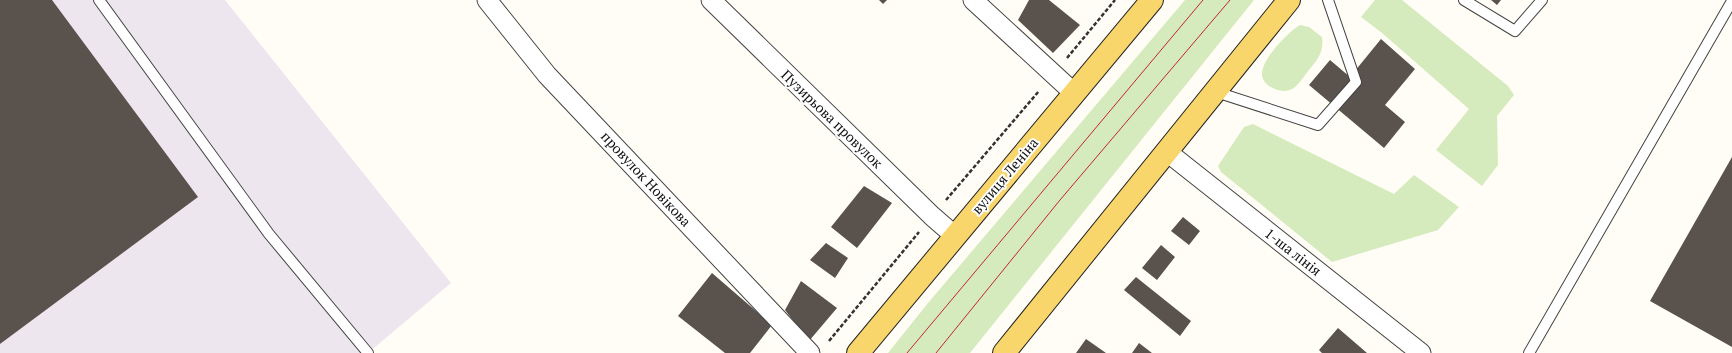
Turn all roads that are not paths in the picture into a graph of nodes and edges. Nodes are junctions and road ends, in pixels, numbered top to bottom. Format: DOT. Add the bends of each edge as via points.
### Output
graph roads {
  1 [pos="99,0"];
  2 [pos="487,0"];
  3 [pos="710,0"];
  4 [pos="973,0"];
  5 [pos="1152,0"];
  6 [pos="1289,0"];
  7 [pos="1328,0"];
  8 [pos="1464,0"];
  9 [pos="1542,0"];
  10 [pos="1732,1"];
  11 [pos="1213,91"];
  12 [pos="1074,94"];
  13 [pos="1166,151"];
  14 [pos="955,236"];
  15 [pos="368,353"];
  16 [pos="810,353"];
  17 [pos="858,353"];
  18 [pos="1004,353"];
  19 [pos="1421,353"];
  20 [pos="1529,353"];
  1 -- 15 [label="lane" via="269,234"];
  2 -- 16 [label="street, провулок Новікова" via="547,75"];
  3 -- 14 [label="street, Пузирьова провулок"];
  4 -- 12 [label="street"];
  5 -- 12 [label="main road, вулиця Леніна"];
  6 -- 11 [label="main road"];
  7 -- 11 [label="lane" via="1356,82 1318,125"];
  8 -- 9 [label="lane" via="1515,31"];
  10 -- 20 [label="lane"];
  11 -- 13 [label="main road"];
  12 -- 14 [label="main road, вулиця Леніна"];
  13 -- 18 [label="main road"];
  13 -- 19 [label="street, 1-ша лінія"];
  14 -- 17 [label="main road, вулиця Леніна"];
}
